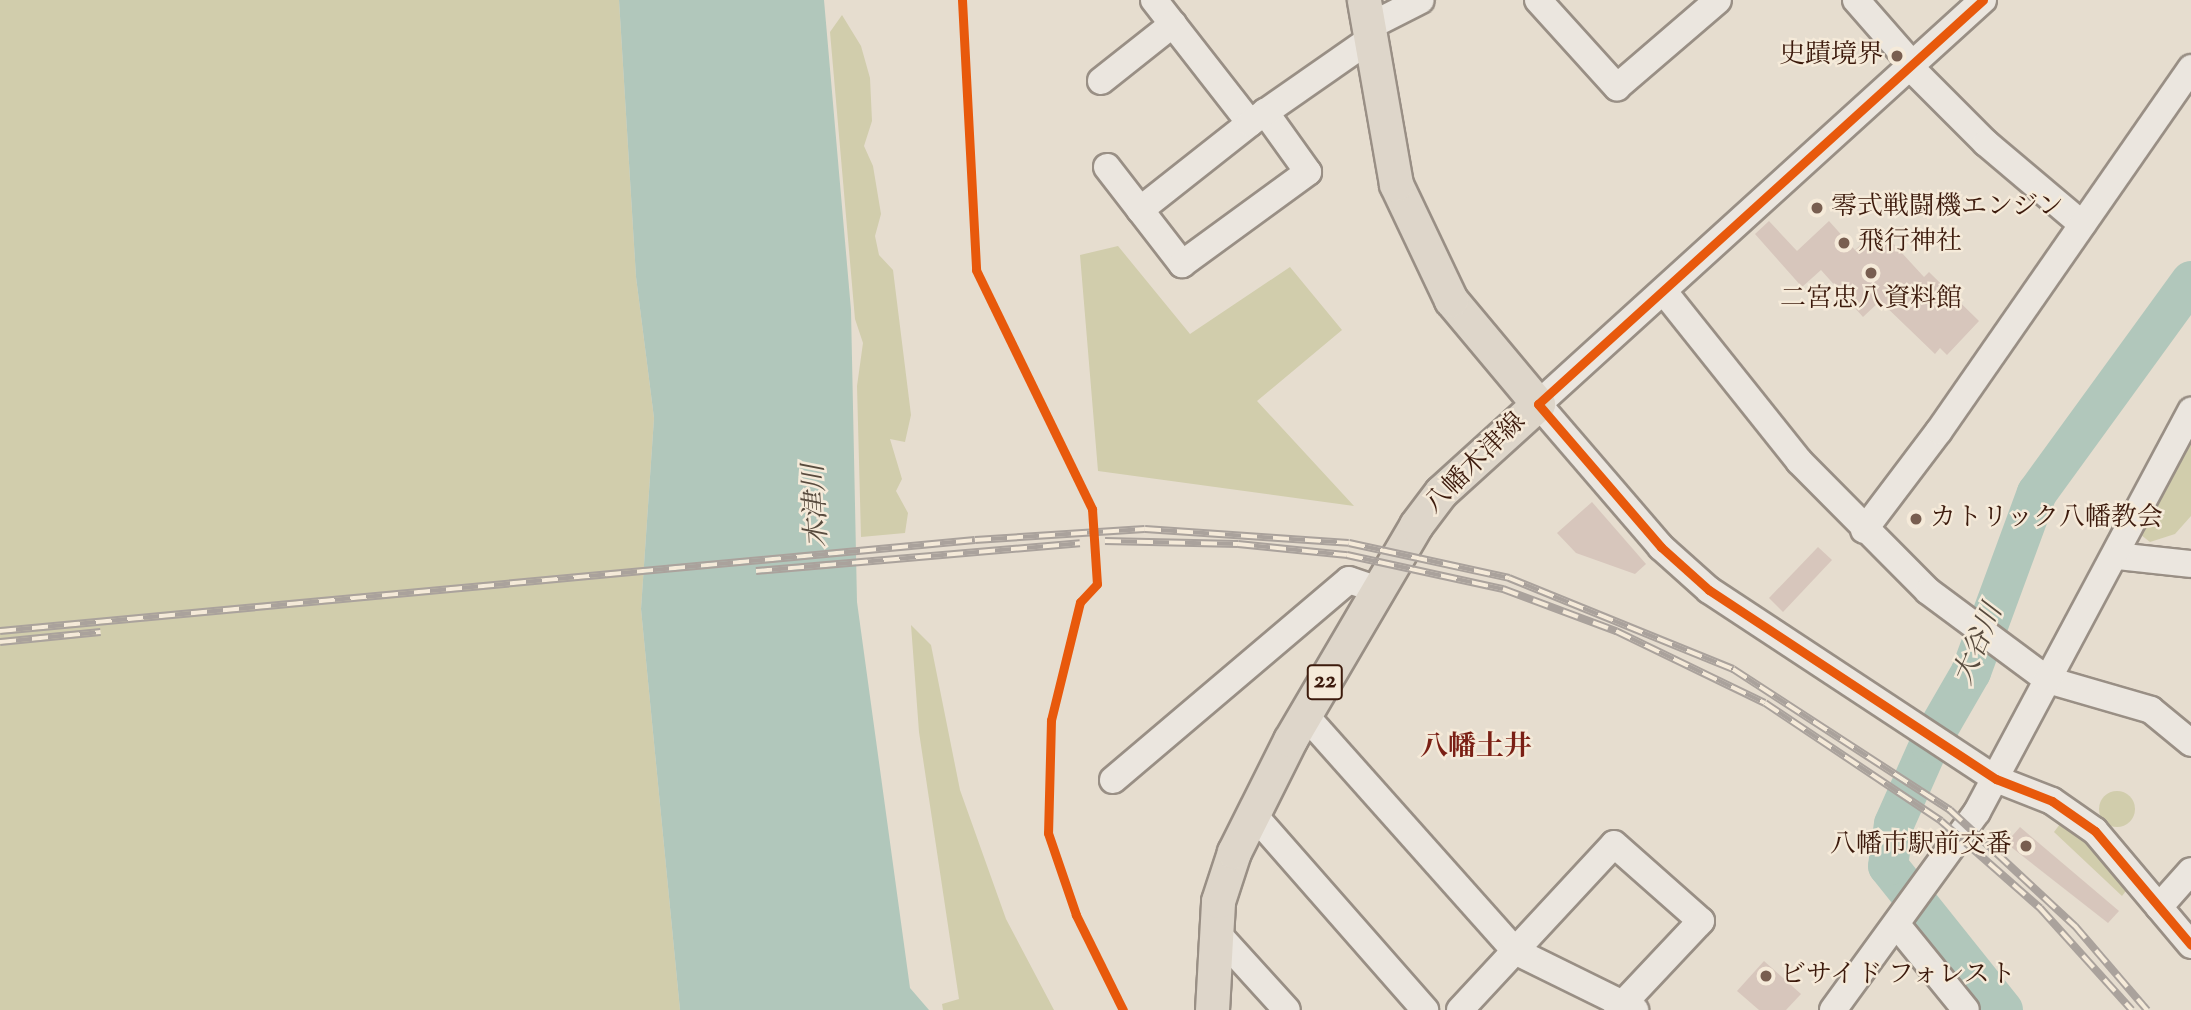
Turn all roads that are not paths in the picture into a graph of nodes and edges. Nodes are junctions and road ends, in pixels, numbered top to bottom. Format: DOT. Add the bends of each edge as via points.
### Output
graph roads {
  1 [pos="1154,0"];
  2 [pos="1421,0"];
  3 [pos="1538,0"];
  4 [pos="1718,0"];
  5 [pos="1856,0"];
  6 [pos="1983,0"];
  7 [pos="1367,22"];
  8 [pos="1173,24"];
  9 [pos="1911,65"];
  10 [pos="2191,68"];
  11 [pos="1101,81"];
  12 [pos="1258,118"];
  13 [pos="1107,167"];
  14 [pos="1140,210"];
  15 [pos="2082,223"];
  16 [pos="1665,293"];
  17 [pos="1538,404"];
  18 [pos="2191,411"];
  19 [pos="1864,530"];
  20 [pos="2117,556"];
  21 [pos="2191,564"];
  22 [pos="1378,590"];
  23 [pos="2048,680"];
  24 [pos="1305,715"];
  25 [pos="2191,743"];
  26 [pos="1996,779"];
  27 [pos="1113,780"];
  28 [pos="1253,814"];
  29 [pos="2191,871"];
  30 [pos="2159,907"];
  31 [pos="1900,921"];
  32 [pos="1216,932"];
  33 [pos="2188,932"];
  34 [pos="1516,951"];
  35 [pos="1625,1008"];
  36 [pos="1212,1010"];
  37 [pos="1287,1010"];
  38 [pos="1425,1010"];
  39 [pos="1460,1010"];
  40 [pos="1833,1010"];
  41 [pos="1966,1010"];
  1 -- 8 [label="street"];
  2 -- 7 [label="street"];
  3 -- 4 [label="street" via="1616,88"];
  5 -- 9 [label="street"];
  6 -- 9 [label="street"];
  7 -- 12 [label="street"];
  7 -- 17 [label="main road, 八幡木津線" via="1395,184 1451,300"];
  8 -- 11 [label="street"];
  8 -- 12 [label="street"];
  9 -- 15 [label="street" via="1986,143"];
  9 -- 16 [label="street"];
  10 -- 15 [label="street"];
  12 -- 14 [label="street"];
  12 -- 14 [label="street" via="1308,172 1182,264"];
  13 -- 14 [label="street"];
  15 -- 19 [label="street"];
  16 -- 17 [label="street"];
  16 -- 19 [label="street" via="1756,412"];
  17 -- 22 [label="main road, 八幡木津線 / 22" via="1441,492"];
  17 -- 26 [label="street" via="1661,547 1709,590"];
  18 -- 20 [label="street"];
  19 -- 23 [label="street" via="1948,607"];
  20 -- 21 [label="street"];
  20 -- 23 [label="street"];
  22 -- 24 [label="main road, 八幡木津線 / 22"];
  22 -- 27 [label="street" via="1349,580"];
  23 -- 25 [label="street" via="2151,710"];
  23 -- 26 [label="street"];
  24 -- 28 [label="main road, 八幡木津線 / 22"];
  24 -- 34 [label="street"];
  26 -- 30 [label="street" via="2052,801 2095,831"];
  26 -- 31 [label="street"];
  28 -- 32 [label="main road, 八幡木津線 / 22" via="1222,889"];
  28 -- 38 [label="street"];
  29 -- 30 [label="street"];
  30 -- 33 [label="street"];
  31 -- 40 [label="street"];
  31 -- 41 [label="street"];
  32 -- 36 [label="main road, 八幡木津線 / 22"];
  32 -- 37 [label="street"];
  34 -- 35 [label="street"];
  34 -- 35 [label="street" via="1614,844 1700,921"];
  34 -- 39 [label="street"];
}
